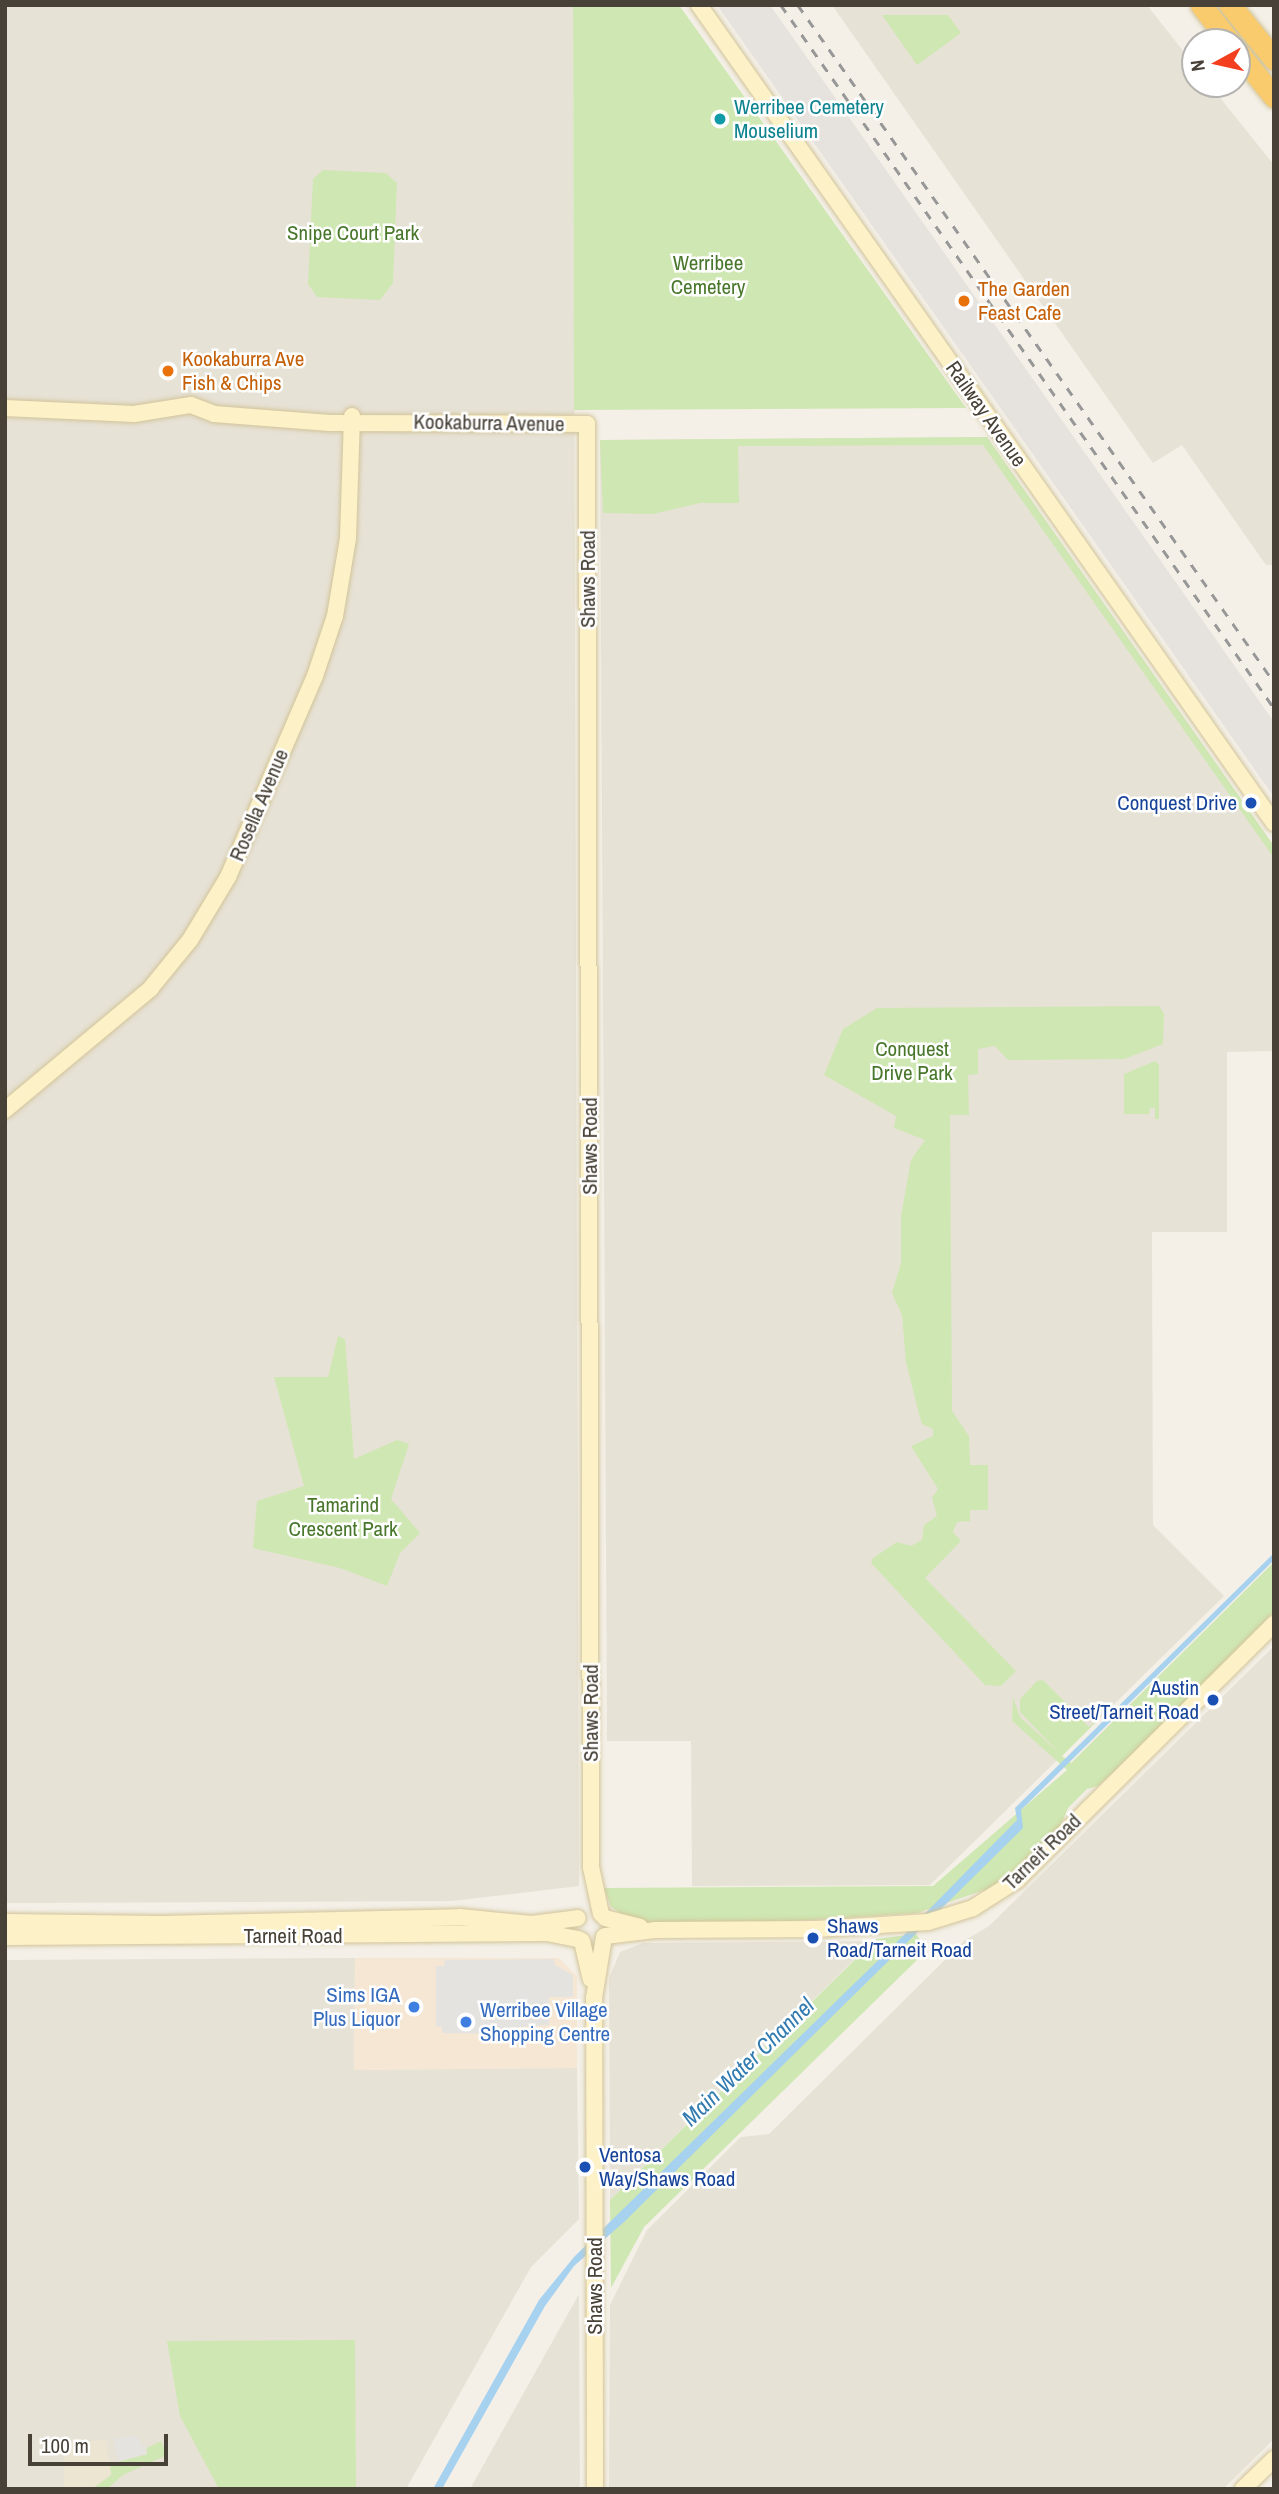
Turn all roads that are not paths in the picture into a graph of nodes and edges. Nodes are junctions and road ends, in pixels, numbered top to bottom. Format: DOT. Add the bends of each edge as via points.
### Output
graph roads {
  1 [pos="699,5"];
  2 [pos="1201,5"];
  3 [pos="1230,5"];
  4 [pos="1219,28"];
  5 [pos="1274,60"];
  6 [pos="1251,68"];
  7 [pos="1274,97"];
  8 [pos="5,408"];
  9 [pos="351,420"];
  10 [pos="587,424"];
  11 [pos="1274,823"];
  12 [pos="5,1110"];
  13 [pos="1274,1624"];
  14 [pos="591,1867"];
  15 [pos="580,1916"];
  16 [pos="603,1916"];
  17 [pos="429,1917"];
  18 [pos="401,1918"];
  19 [pos="5,1922"];
  20 [pos="656,1930"];
  21 [pos="401,1936"];
  22 [pos="428,1936"];
  23 [pos="5,1937"];
  24 [pos="604,1937"];
  25 [pos="581,1940"];
  26 [pos="594,1998"];
  27 [pos="1274,2459"];
  28 [pos="595,2489"];
  29 [pos="1243,2489"];
  1 -- 11 [label="street, Railway Avenue"];
  2 -- 4 [label="highway"];
  3 -- 5 [label="highway"];
  6 -- 7 [label="highway"];
  8 -- 9 [label="street, Kookaburra Avenue" via="170,419 191,415 206,421"];
  9 -- 10 [label="street, Kookaburra Avenue"];
  9 -- 12 [label="street, Rosella Avenue" via="348,538 335,616 315,676 228,877 196,932 150,989"];
  10 -- 14 [label="street, Shaws Road"];
  13 -- 20 [label="street, Tarneit Road" via="1017,1880 973,1908 938,1920 897,1924"];
  14 -- 15 [label="street, Shaws Road"];
  14 -- 16 [label="street, Shaws Road"];
  15 -- 16 [label="street"];
  15 -- 17 [label="street, Tarneit Road" via="532,1924"];
  15 -- 25 [label="street" via="575,1926"];
  16 -- 20 [label="street, Tarneit Road"];
  16 -- 24 [label="street"];
  17 -- 18 [label="street, Tarneit Road"];
  17 -- 22 [label="street"];
  18 -- 19 [label="street, Tarneit Road" via="161,1924"];
  18 -- 21 [label="street"];
  20 -- 24 [label="street, Tarneit Road"];
  21 -- 22 [label="street, Tarneit Road"];
  21 -- 23 [label="street, Tarneit Road"];
  22 -- 25 [label="street, Tarneit Road" via="547,1933"];
  24 -- 25 [label="street" via="592,1944"];
  24 -- 26 [label="street, Shaws Road"];
  25 -- 26 [label="street, Shaws Road"];
  26 -- 28 [label="street, Shaws Road"];
  27 -- 29 [label="street"];
}
